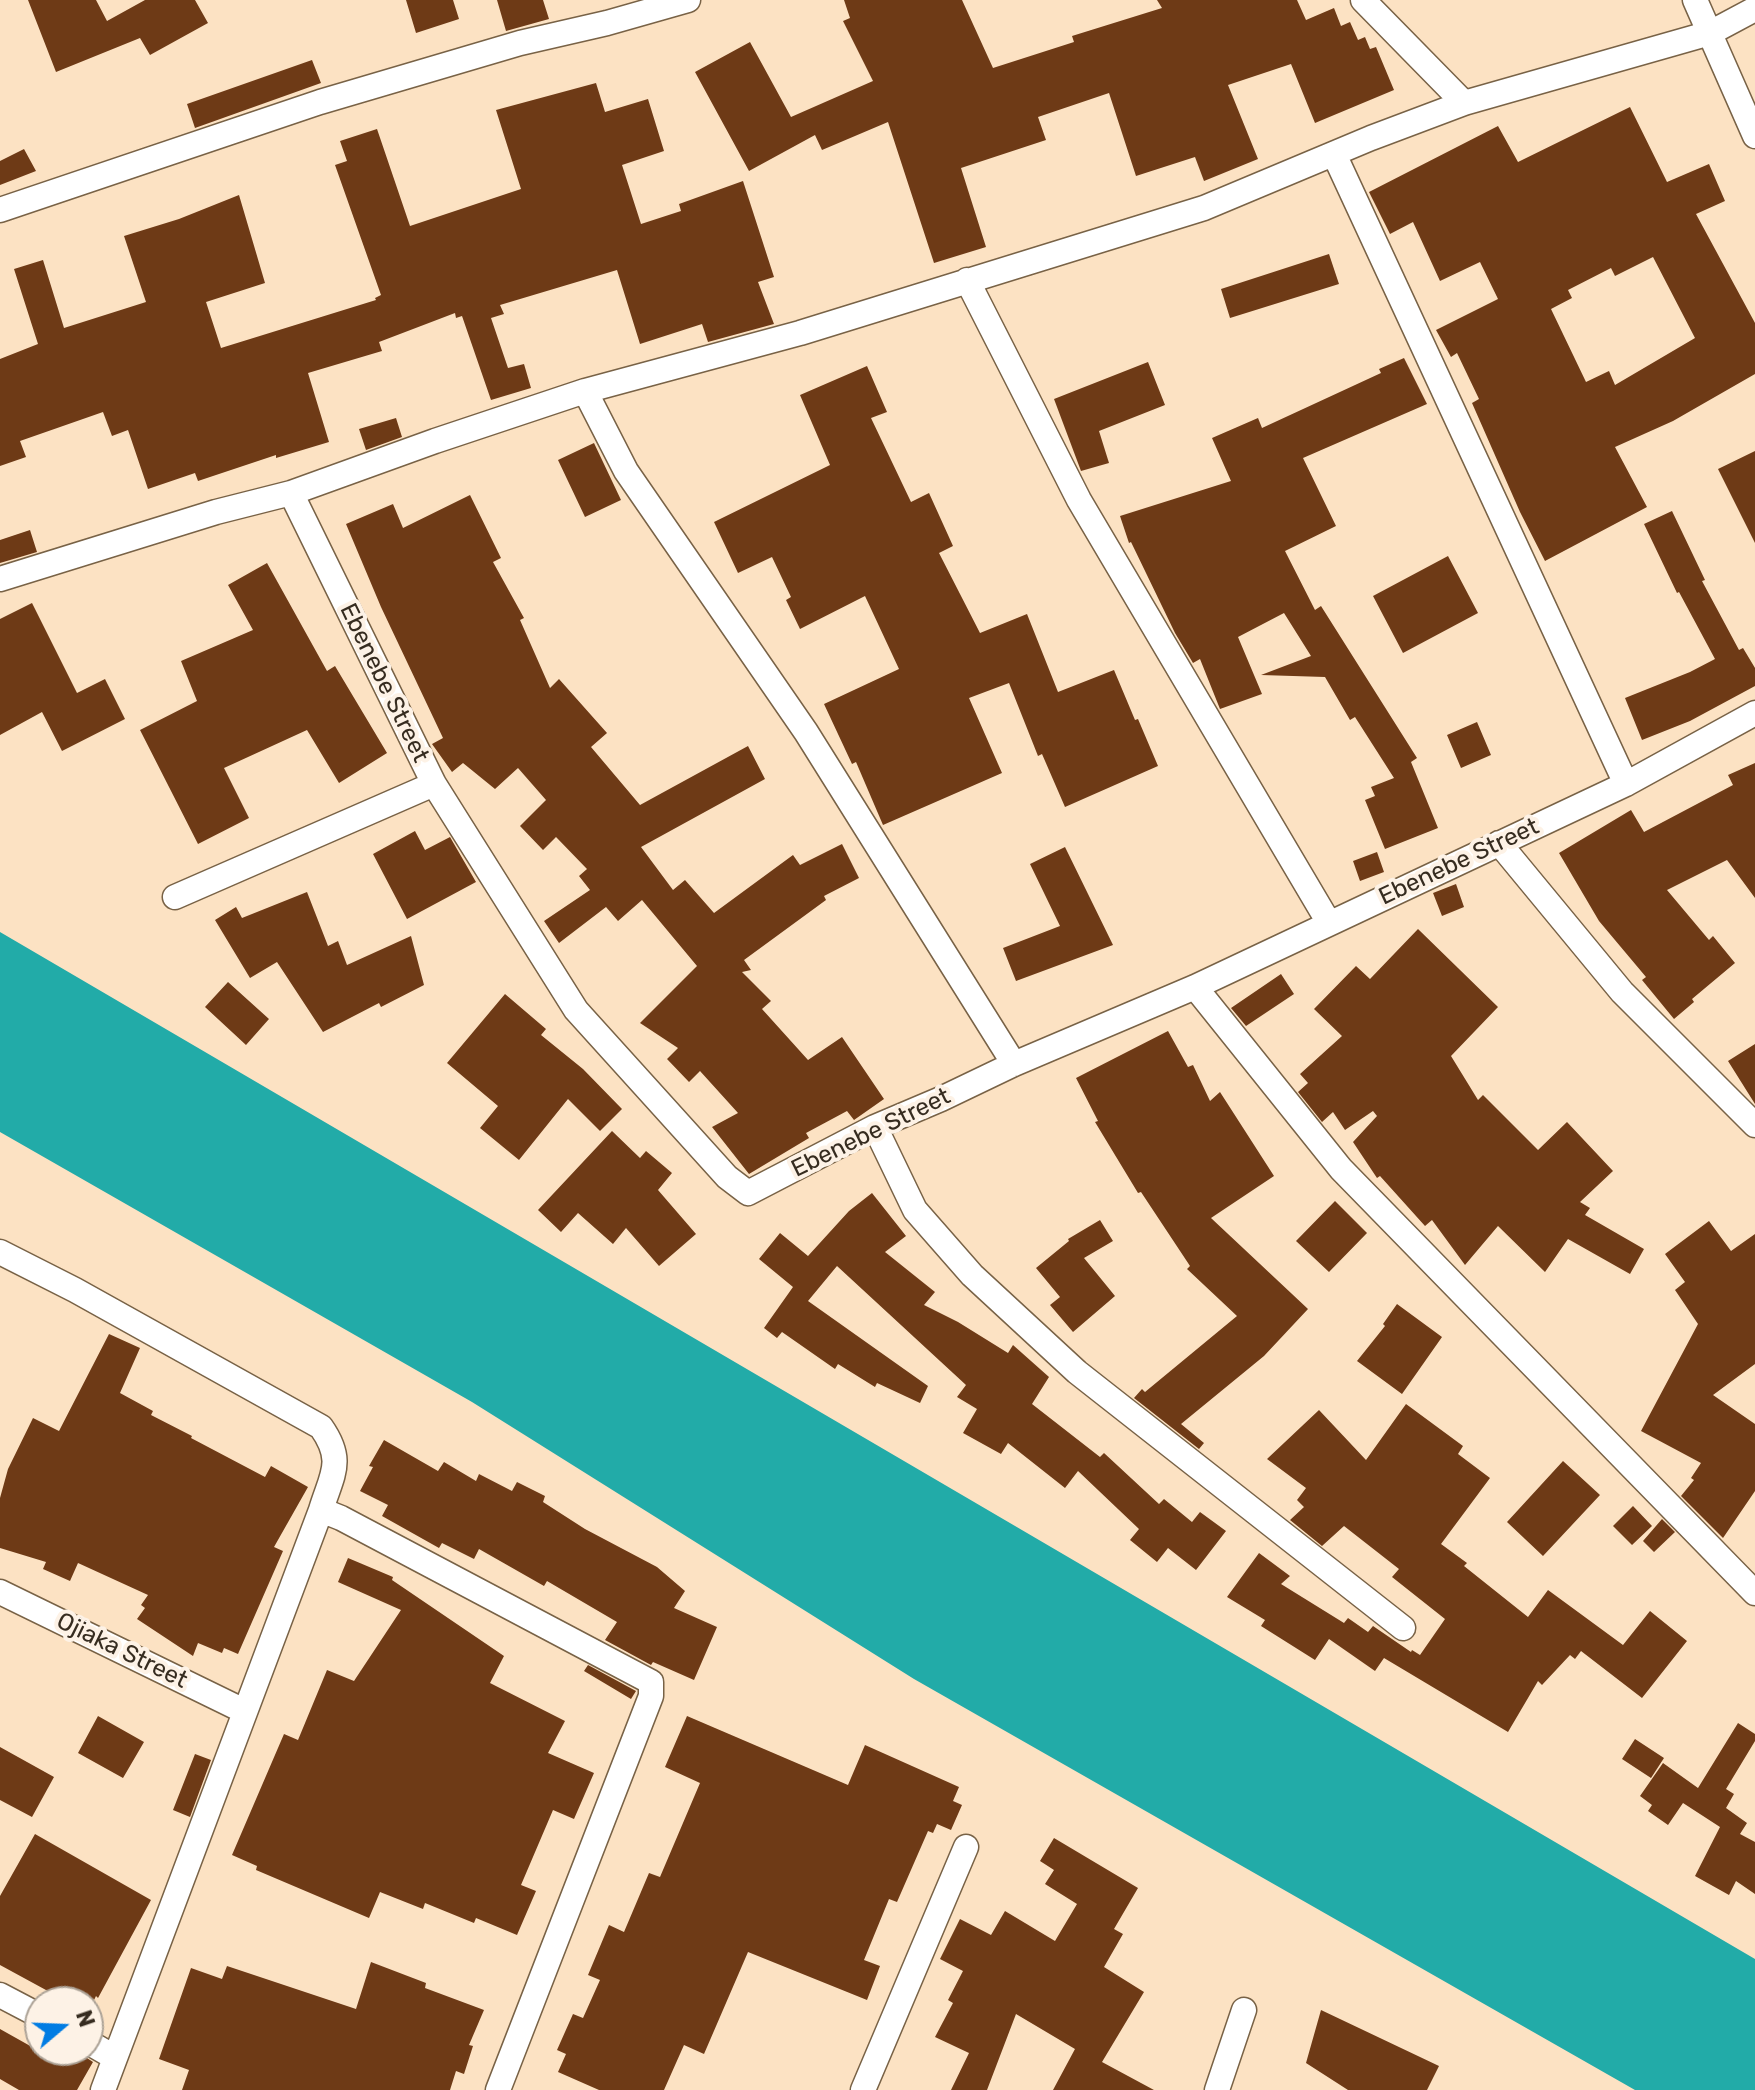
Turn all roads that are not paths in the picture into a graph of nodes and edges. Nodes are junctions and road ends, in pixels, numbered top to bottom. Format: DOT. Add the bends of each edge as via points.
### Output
graph roads {
  1 [pos="688,0"];
  2 [pos="1363,0"];
  3 [pos="1695,0"];
  4 [pos="1755,9"];
  5 [pos="1710,33"];
  6 [pos="1464,103"];
  7 [pos="1755,136"];
  8 [pos="1334,154"];
  9 [pos="0,210"];
  10 [pos="967,280"];
  11 [pos="585,391"];
  12 [pos="291,493"];
  13 [pos="0,579"];
  14 [pos="1755,713"];
  15 [pos="434,784"];
  16 [pos="1626,784"];
  17 [pos="1499,843"];
  18 [pos="175,897"];
  19 [pos="1329,923"];
  20 [pos="1195,987"];
  21 [pos="1014,1064"];
  22 [pos="1755,1125"];
  23 [pos="875,1127"];
  24 [pos="0,1252"];
  25 [pos="321,1510"];
  26 [pos="0,1592"];
  27 [pos="1755,1593"];
  28 [pos="1403,1628"];
  29 [pos="244,1711"];
  30 [pos="966,1847"];
  31 [pos="0,1995"];
  32 [pos="24,2008"];
  33 [pos="1244,2010"];
  34 [pos="104,2051"];
  35 [pos="114,2057"];
  36 [pos="103,2090"];
  37 [pos="498,2090"];
  38 [pos="863,2090"];
  39 [pos="1217,2090"];
  1 -- 9 [label="street" via="320,102"];
  2 -- 6 [label="street"];
  3 -- 5 [label="street"];
  4 -- 5 [label="street"];
  5 -- 6 [label="street"];
  5 -- 7 [label="street"];
  6 -- 8 [label="street"];
  8 -- 10 [label="street" via="1204,208"];
  8 -- 16 [label="street"];
  10 -- 11 [label="street" via="800,333"];
  10 -- 19 [label="street" via="1079,500"];
  11 -- 12 [label="street"];
  11 -- 21 [label="street" via="626,471 806,732"];
  12 -- 13 [label="street"];
  12 -- 15 [label="street, Ebenebe Street"];
  14 -- 16 [label="street, Ebenebe Street"];
  15 -- 18 [label="street"];
  15 -- 23 [label="street, Ebenebe Street" via="576,1010 727,1177 748,1193"];
  16 -- 17 [label="street, Ebenebe Street"];
  17 -- 19 [label="street, Ebenebe Street"];
  17 -- 22 [label="street" via="1622,992"];
  19 -- 20 [label="street, Ebenebe Street"];
  20 -- 21 [label="street, Ebenebe Street"];
  20 -- 27 [label="street" via="1341,1169"];
  21 -- 23 [label="street, Ebenebe Street"];
  23 -- 28 [label="street" via="915,1210 972,1275 1077,1372"];
  24 -- 25 [label="street" via="321,1427 337,1460"];
  25 -- 29 [label="street"];
  25 -- 37 [label="street" via="651,1682 651,1696"];
  26 -- 29 [label="street, Ojiaka Street"];
  29 -- 35 [label="street"];
  30 -- 38 [label="street"];
  31 -- 32 [label="street"];
  33 -- 39 [label="street"];
  34 -- 35 [label="street"];
  35 -- 36 [label="street"];
}
